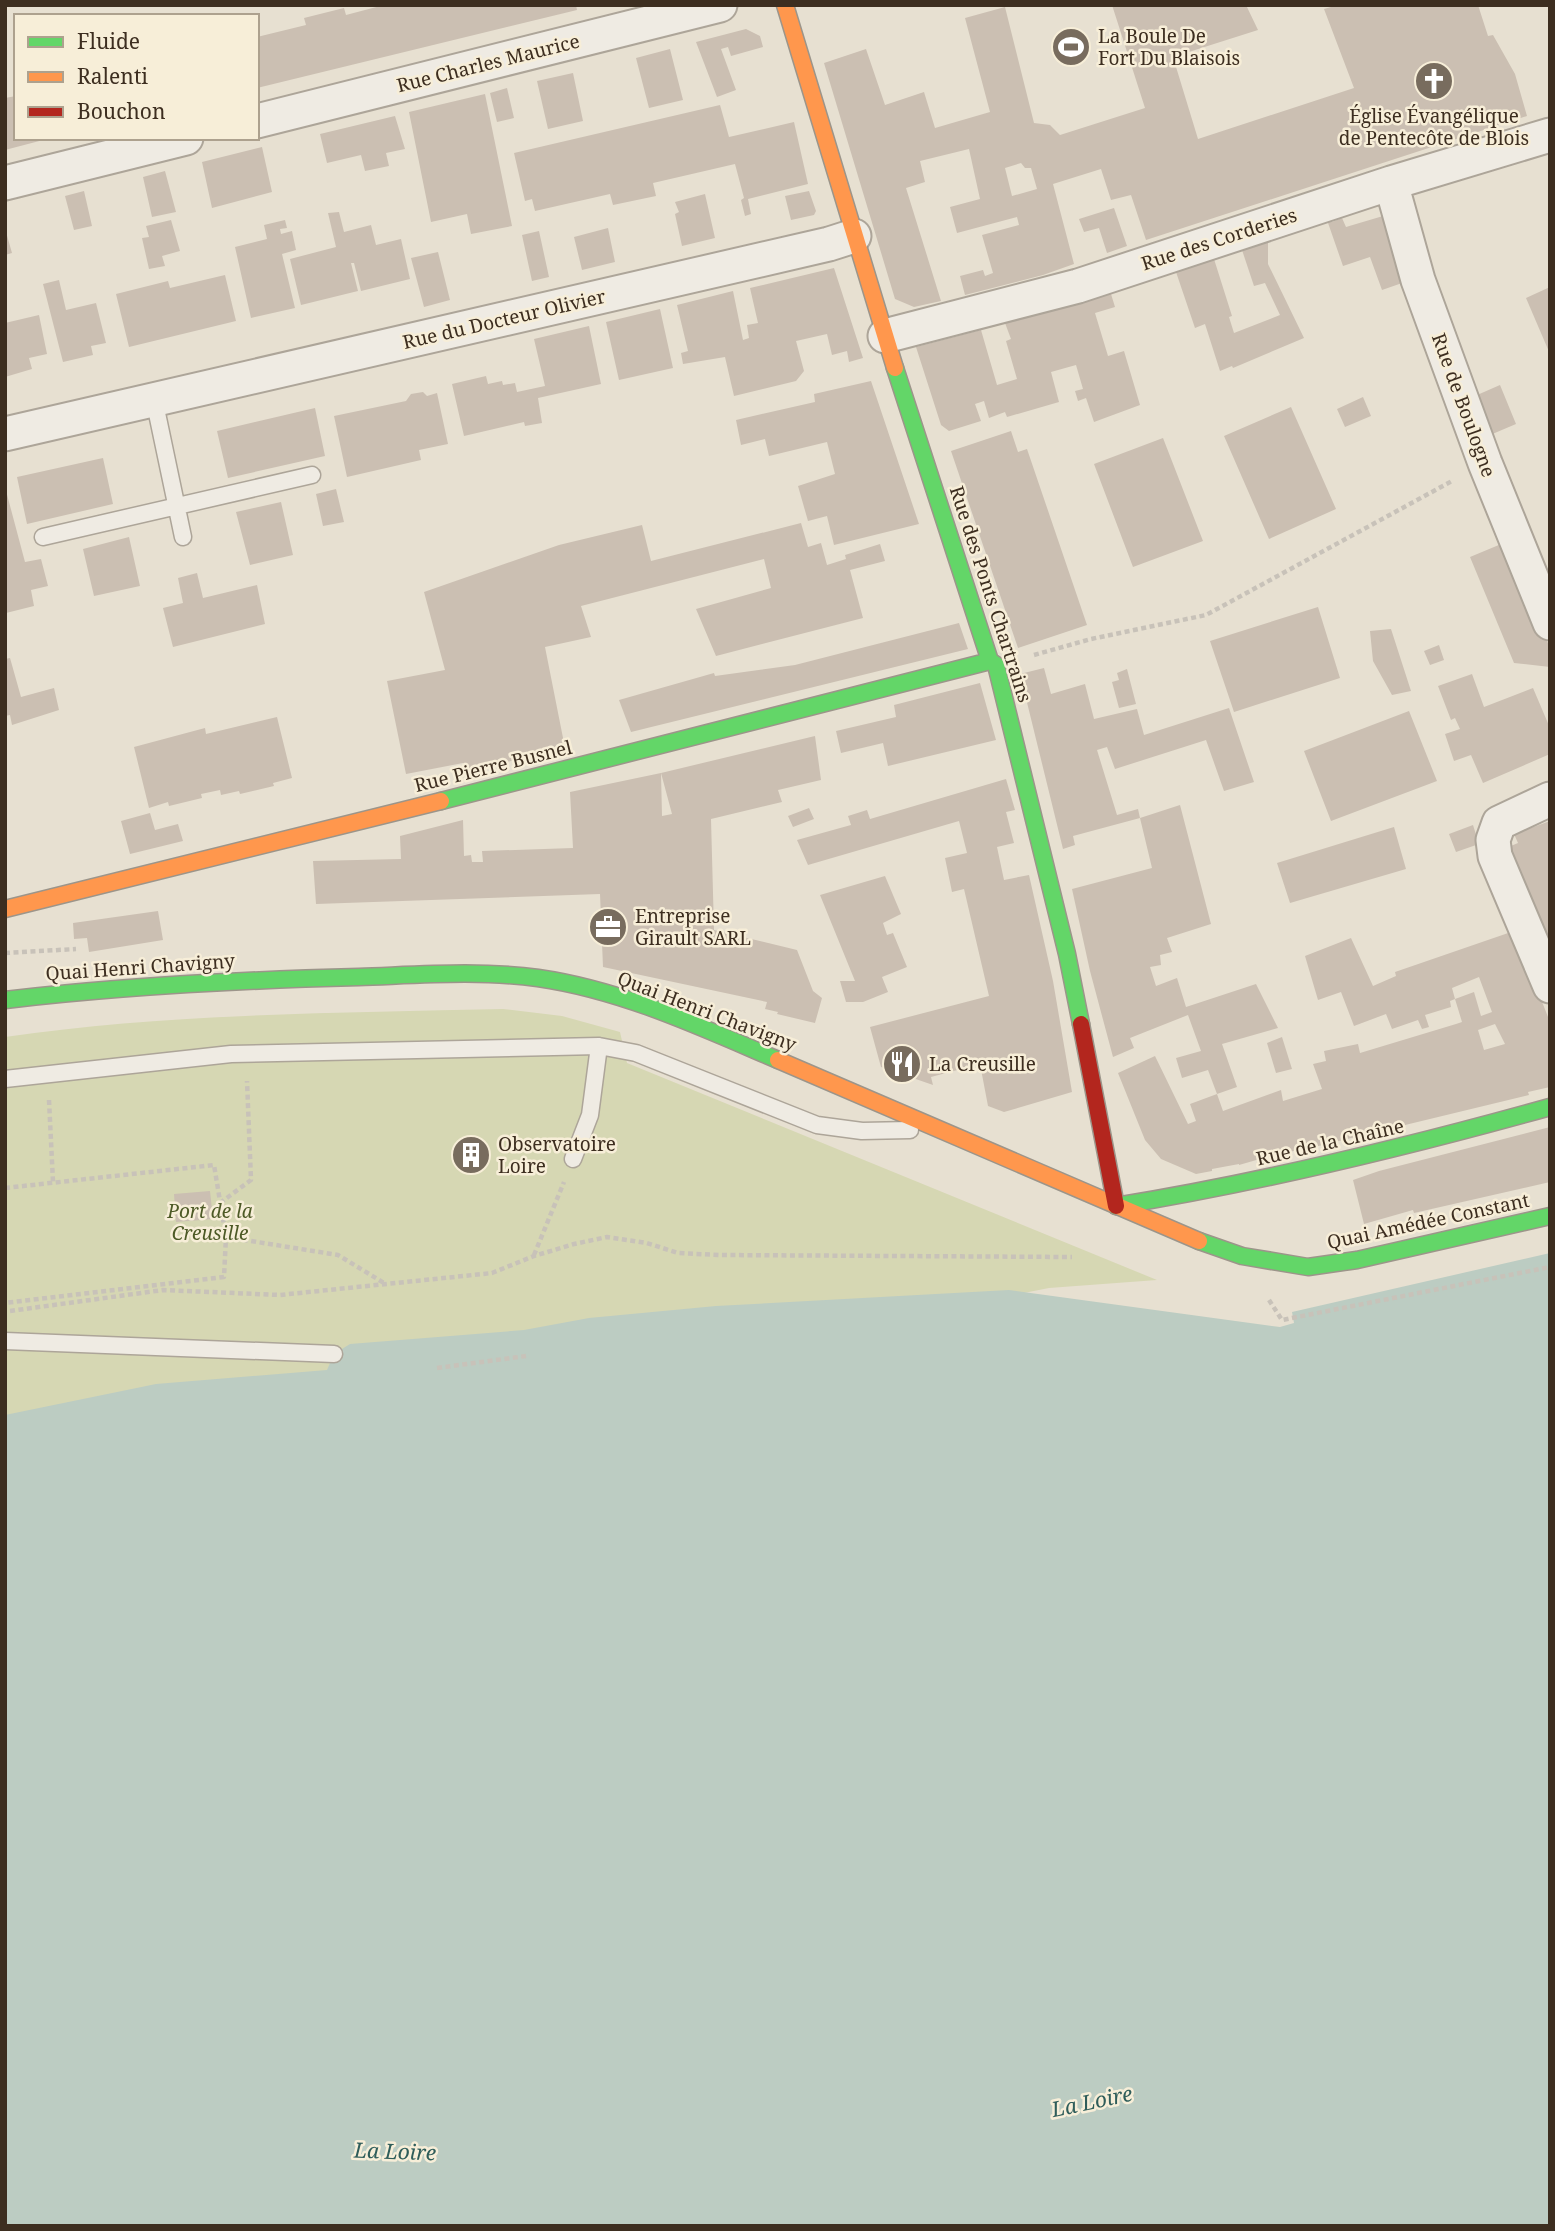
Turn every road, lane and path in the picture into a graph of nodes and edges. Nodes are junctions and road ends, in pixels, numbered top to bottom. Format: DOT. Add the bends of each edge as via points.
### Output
graph roads {
  1 [pos="720,5"];
  2 [pos="785,5"];
  3 [pos="259,120"];
  4 [pos="1550,135"];
  5 [pos="178,140"];
  6 [pos="5,183"];
  7 [pos="1391,183"];
  8 [pos="854,236"];
  9 [pos="885,336"];
  10 [pos="153,399"];
  11 [pos="5,434"];
  12 [pos="1485,463"];
  13 [pos="312,475"];
  14 [pos="177,506"];
  15 [pos="43,537"];
  16 [pos="183,537"];
  17 [pos="1550,623"];
  18 [pos="993,663"];
  19 [pos="1550,799"];
  20 [pos="5,909"];
  21 [pos="1550,986"];
  22 [pos="5,1000"];
  23 [pos="598,1046"];
  24 [pos="257,1054"];
  25 [pos="48,1075"];
  26 [pos="5,1079"];
  27 [pos="1550,1107"];
  28 [pos="940,1130"];
  29 [pos="573,1159"];
  30 [pos="53,1182"];
  31 [pos="5,1188"];
  32 [pos="220,1203"];
  33 [pos="1116,1206"];
  34 [pos="1550,1216"];
  35 [pos="226,1237"];
  36 [pos="534,1256"];
  37 [pos="1072,1257"];
  38 [pos="1550,1267"];
  39 [pos="384,1283"];
  40 [pos="1268,1299"];
  41 [pos="5,1303"];
  42 [pos="5,1311"];
  43 [pos="5,1341"];
  44 [pos="334,1354"];
  45 [pos="526,1356"];
  46 [pos="437,1368"];
  1 -- 3 [label="street, Rue Charles Maurice"];
  2 -- 8 [label="street, Rue des Ponts Chartrains"];
  4 -- 7 [label="street, Rue des Corderies"];
  5 -- 6 [label="street"];
  7 -- 9 [label="street, Rue des Corderies" via="1078,286"];
  7 -- 12 [label="street, Rue de Boulogne" via="1418,280"];
  8 -- 9 [label="street, Rue des Ponts Chartrains"];
  8 -- 10 [label="street, Rue du Docteur Olivier"];
  9 -- 18 [label="street, Rue des Ponts Chartrains"];
  10 -- 11 [label="street, Rue du Docteur Olivier"];
  10 -- 14 [label="lane"];
  12 -- 17 [label="street, Rue de Boulogne"];
  12 -- 18 [label="path" via="1206,615"];
  13 -- 14 [label="lane"];
  14 -- 15 [label="lane"];
  14 -- 16 [label="lane"];
  18 -- 20 [label="street, Rue Pierre Busnel"];
  18 -- 33 [label="street, Rue des Ponts Chartrains" via="1067,954"];
  19 -- 21 [label="street" via="1499,823 1493,840 1495,856"];
  22 -- 28 [label="street, Quai Henri Chavigny" via="213,981 467,974 538,978 636,1003"];
  23 -- 24 [label="lane"];
  23 -- 28 [label="lane" via="636,1053 817,1125 862,1131"];
  23 -- 29 [label="lane" via="590,1115"];
  24 -- 25 [label="lane"];
  24 -- 32 [label="path" via="246,1085 251,1180"];
  25 -- 26 [label="lane"];
  25 -- 30 [label="path"];
  27 -- 33 [label="street, Rue de la Chaîne" via="1349,1161"];
  28 -- 33 [label="street, Quai Henri Chavigny"];
  29 -- 36 [label="path"];
  30 -- 31 [label="path"];
  30 -- 32 [label="path" via="214,1165"];
  32 -- 35 [label="path"];
  33 -- 34 [label="street, Quai Amédée Constant" via="1242,1256 1308,1267"];
  35 -- 39 [label="path" via="338,1255"];
  35 -- 41 [label="path" via="224,1277"];
  36 -- 37 [label="path" via="607,1237 678,1253 719,1255"];
  36 -- 39 [label="path" via="492,1273"];
  38 -- 40 [label="path" via="1282,1320"];
  39 -- 42 [label="path" via="280,1295 163,1290"];
  43 -- 44 [label="lane"];
  45 -- 46 [label="path"];
}
